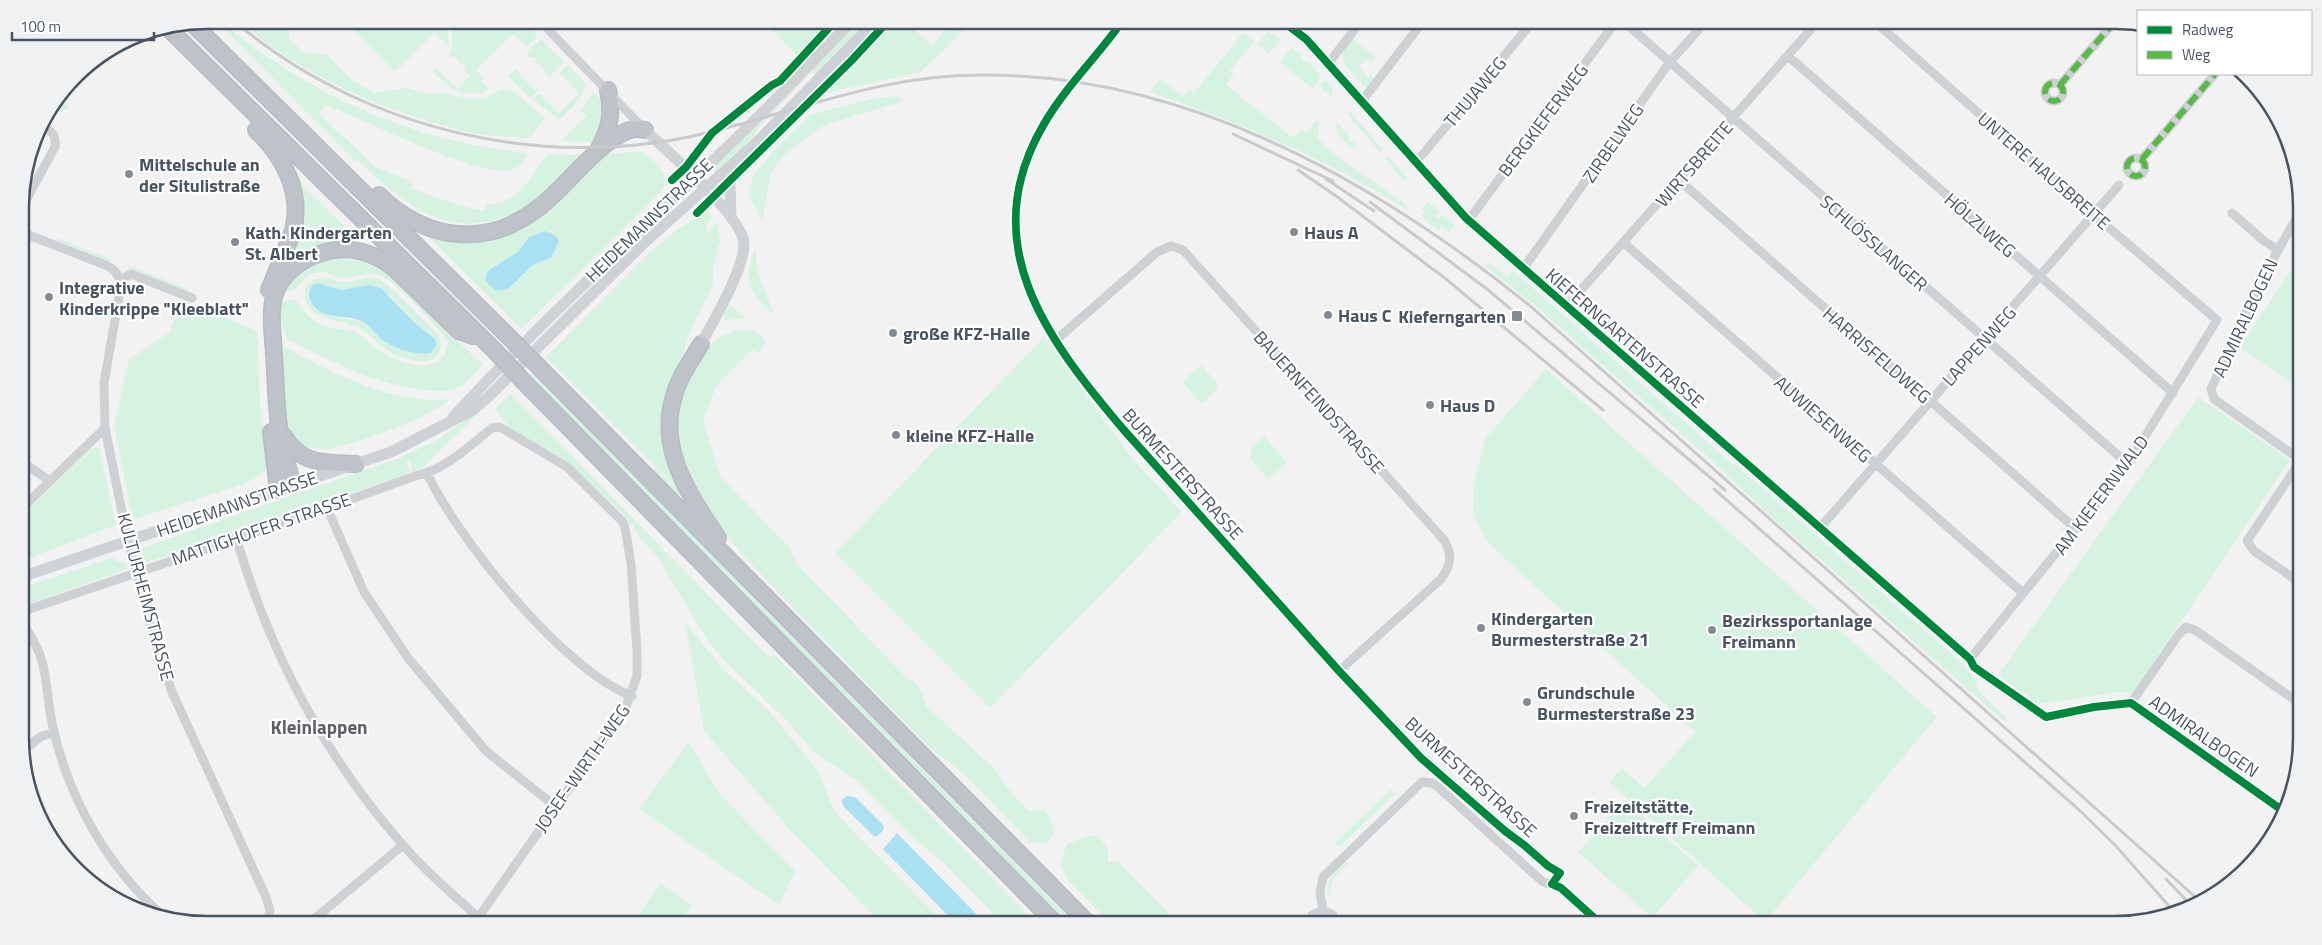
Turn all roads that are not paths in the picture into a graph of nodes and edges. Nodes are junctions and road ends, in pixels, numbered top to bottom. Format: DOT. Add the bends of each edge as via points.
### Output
graph roads {
  1 [pos="198,29"];
  2 [pos="549,29"];
  3 [pos="843,29"];
  4 [pos="867,29"];
  5 [pos="1114,29"];
  6 [pos="1294,29"];
  7 [pos="1355,29"];
  8 [pos="1417,29"];
  9 [pos="1527,29"];
  10 [pos="1610,29"];
  11 [pos="1632,29"];
  12 [pos="1698,29"];
  13 [pos="1811,29"];
  14 [pos="1883,29"];
  15 [pos="2108,29"];
  16 [pos="172,32"];
  17 [pos="1788,56"];
  18 [pos="1669,63"];
  19 [pos="1328,64"];
  20 [pos="799,74"];
  21 [pos="2214,75"];
  22 [pos="2060,85"];
  23 [pos="226,86"];
  24 [pos="811,88"];
  25 [pos="608,90"];
  26 [pos="1362,101"];
  27 [pos="1733,118"];
  28 [pos="47,128"];
  29 [pos="645,130"];
  30 [pos="300,132"];
  31 [pos="599,150"];
  32 [pos="2142,159"];
  33 [pos="736,162"];
  34 [pos="1414,162"];
  35 [pos="695,177"];
  36 [pos="1680,180"];
  37 [pos="2119,185"];
  38 [pos="705,188"];
  39 [pos="29,194"];
  40 [pos="2232,214"];
  41 [pos="2094,216"];
  42 [pos="731,218"];
  43 [pos="1468,221"];
  44 [pos="2293,222"];
  45 [pos="29,235"];
  46 [pos="1624,243"];
  47 [pos="2277,249"];
  48 [pos="1522,269"];
  49 [pos="2040,278"];
  50 [pos="120,280"];
  51 [pos="192,298"];
  52 [pos="1567,306"];
  53 [pos="268,316"];
  54 [pos="2217,320"];
  55 [pos="484,340"];
  56 [pos="1056,340"];
  57 [pos="1984,340"];
  58 [pos="701,344"];
  59 [pos="269,353"];
  60 [pos="2173,393"];
  61 [pos="1929,401"];
  62 [pos="448,422"];
  63 [pos="279,427"];
  64 [pos="106,428"];
  65 [pos="492,428"];
  66 [pos="2293,454"];
  67 [pos="356,464"];
  68 [pos="1874,464"];
  69 [pos="2128,464"];
  70 [pos="29,467"];
  71 [pos="2293,472"];
  72 [pos="427,473"];
  73 [pos="50,481"];
  74 [pos="285,487"];
  75 [pos="29,501"];
  76 [pos="327,508"];
  77 [pos="1820,529"];
  78 [pos="2076,529"];
  79 [pos="236,538"];
  80 [pos="128,542"];
  81 [pos="728,557"];
  82 [pos="136,573"];
  83 [pos="29,574"];
  84 [pos="2293,578"];
  85 [pos="2023,593"];
  86 [pos="29,609"];
  87 [pos="29,636"];
  88 [pos="1970,659"];
  89 [pos="1340,671"];
  90 [pos="632,696"];
  91 [pos="2293,699"];
  92 [pos="2131,703"];
  93 [pos="54,732"];
  94 [pos="29,746"];
  95 [pos="556,807"];
  96 [pos="2279,808"];
  97 [pos="403,845"];
  98 [pos="1548,866"];
  99 [pos="156,909"];
  100 [pos="1323,910"];
  101 [pos="1333,915"];
  102 [pos="269,916"];
  103 [pos="318,916"];
  104 [pos="478,916"];
  105 [pos="480,916"];
  106 [pos="1047,916"];
  107 [pos="1081,916"];
  108 [pos="1312,916"];
  109 [pos="1592,916"];
  1 -- 30 [label="highway"];
  2 -- 25 [label="street"];
  3 -- 20 [label="main road, HEIDEMANNSTRASSE"];
  4 -- 24 [label="main road, HEIDEMANNSTRASSE"];
  5 -- 56 [label="street, BURMESTERSTRASSE" via="1044,123 1021,175 1015,199 1014,225 1024,280"];
  6 -- 19 [label="street, KIEFERNGARTENSTRASSE"];
  7 -- 19 [label="street"];
  8 -- 26 [label="street"];
  9 -- 34 [label="street, THUJAWEG"];
  10 -- 43 [label="street, BERGKIEFERWEG"];
  11 -- 18 [label="street, SCHLÖSSLANGER"];
  12 -- 18 [label="street, ZIRBELWEG"];
  13 -- 17 [label="street, WIRTSBREITE"];
  14 -- 41 [label="street, UNTERE HAUSBREITE"];
  15 -- 22 [label="street"];
  16 -- 23 [label="highway"];
  17 -- 27 [label="street, WIRTSBREITE"];
  17 -- 49 [label="street, HÖLZLWEG"];
  18 -- 27 [label="street, SCHLÖSSLANGER"];
  18 -- 48 [label="street, ZIRBELWEG"];
  19 -- 26 [label="street, KIEFERNGARTENSTRASSE"];
  20 -- 24 [label="main road"];
  20 -- 35 [label="main road, HEIDEMANNSTRASSE"];
  21 -- 32 [label="street"];
  23 -- 53 [label="highway" via="238,112 268,141 278,156 295,196 296,221 266,299"];
  23 -- 55 [label="highway"];
  24 -- 33 [label="main road, HEIDEMANNSTRASSE"];
  25 -- 29 [label="street"];
  25 -- 31 [label="highway" via="612,117"];
  26 -- 34 [label="street, KIEFERNGARTENSTRASSE"];
  27 -- 36 [label="street, WIRTSBREITE"];
  27 -- 57 [label="street, SCHLÖSSLANGER"];
  28 -- 39 [label="street" via="55,136 55,147"];
  29 -- 31 [label="highway" via="630,130"];
  29 -- 35 [label="main road"];
  30 -- 31 [label="highway" via="328,145 395,208 415,222 450,234 483,233 518,221 555,194"];
  30 -- 81 [label="highway, bridge"];
  33 -- 38 [label="main road, HEIDEMANNSTRASSE"];
  33 -- 42 [label="main road" via="730,183"];
  34 -- 43 [label="street, KIEFERNGARTENSTRASSE"];
  35 -- 38 [label="main road"];
  35 -- 62 [label="main road, HEIDEMANNSTRASSE" via="599,267"];
  36 -- 46 [label="street, WIRTSBREITE"];
  36 -- 61 [label="street, HARRISFELDWEG"];
  37 -- 41 [label="street, LAPPENWEG"];
  38 -- 42 [label="main road, HEIDEMANNSTRASSE"];
  38 -- 62 [label="main road, HEIDEMANNSTRASSE" via="643,244 486,399"];
  40 -- 47 [label="street"];
  41 -- 49 [label="street, LAPPENWEG"];
  41 -- 54 [label="street, UNTERE HAUSBREITE"];
  42 -- 58 [label="main road, HEIDEMANNSTRASSE" via="740,230 744,243 742,252 724,300"];
  43 -- 48 [label="street, KIEFERNGARTENSTRASSE"];
  44 -- 47 [label="street, ADMIRALBOGEN"];
  45 -- 50 [label="street" via="108,266"];
  46 -- 52 [label="street, WIRTSBREITE"];
  46 -- 68 [label="street, AUWIESENWEG"];
  47 -- 66 [label="street, ADMIRALBOGEN" via="2211,389 2214,399"];
  48 -- 52 [label="street, KIEFERNGARTENSTRASSE"];
  49 -- 57 [label="street, LAPPENWEG"];
  49 -- 60 [label="street, HÖLZLWEG"];
  50 -- 51 [label="street" via="131,274"];
  50 -- 64 [label="street, KULTURHEIMSTRASSE" via="104,383"];
  52 -- 77 [label="street, KIEFERNGARTENSTRASSE"];
  53 -- 55 [label="highway" via="281,281 291,270 313,255 343,249 370,254 384,261 459,331"];
  53 -- 59 [label="highway"];
  54 -- 60 [label="street, AM KIEFERNWALD"];
  55 -- 106 [label="highway, bridge"];
  56 -- 89 [label="street, BURMESTERSTRASSE" via="1088,387 1123,429"];
  56 -- 89 [label="street, BAUERNFEINDSTRASSE" via="1157,252 1171,246 1183,250 1444,540 1450,561 1441,579"];
  57 -- 61 [label="street, LAPPENWEG"];
  57 -- 69 [label="street, SCHLÖSSLANGER"];
  58 -- 81 [label="highway" via="674,395 669,431 671,449 690,497"];
  59 -- 63 [label="highway"];
  59 -- 74 [label="highway" via="274,465"];
  60 -- 69 [label="street, AM KIEFERNWALD"];
  61 -- 68 [label="street, LAPPENWEG"];
  61 -- 78 [label="street, HARRISFELDWEG"];
  62 -- 67 [label="main road, HEIDEMANNSTRASSE" via="413,442"];
  63 -- 67 [label="highway" via="288,443 302,457 312,461"];
  63 -- 74 [label="highway"];
  64 -- 73 [label="street"];
  64 -- 80 [label="street, KULTURHEIMSTRASSE"];
  65 -- 72 [label="street, MATTIGHOFER STRASSE" via="449,461"];
  65 -- 90 [label="street, JOSEF-WIRTH-WEG" via="499,427 531,444 580,477 622,520 628,542 637,652 637,676"];
  67 -- 74 [label="main road, HEIDEMANNSTRASSE"];
  68 -- 77 [label="street, LAPPENWEG"];
  68 -- 85 [label="street, AUWIESENWEG"];
  69 -- 78 [label="street, AM KIEFERNWALD"];
  70 -- 73 [label="street"];
  71 -- 84 [label="street" via="2246,540 2254,551"];
  72 -- 76 [label="street, MATTIGHOFER STRASSE"];
  72 -- 90 [label="street" via="483,560 543,630 590,671 617,690"];
  73 -- 75 [label="street"];
  74 -- 80 [label="main road, HEIDEMANNSTRASSE"];
  76 -- 79 [label="street, MATTIGHOFER STRASSE"];
  76 -- 95 [label="street" via="364,592 408,658 486,751"];
  77 -- 88 [label="street, KIEFERNGARTENSTRASSE"];
  78 -- 85 [label="street, AM KIEFERNWALD"];
  79 -- 82 [label="street, MATTIGHOFER STRASSE"];
  79 -- 97 [label="street" via="256,600 294,688 350,778"];
  80 -- 82 [label="street, KULTURHEIMSTRASSE"];
  80 -- 83 [label="main road, HEIDEMANNSTRASSE"];
  81 -- 107 [label="highway"];
  82 -- 86 [label="street, MATTIGHOFER STRASSE"];
  82 -- 102 [label="street, KULTURHEIMSTRASSE" via="172,692 266,896"];
  85 -- 88 [label="street, AM KIEFERNWALD"];
  87 -- 93 [label="street" via="41,659"];
  88 -- 92 [label="street, ADMIRALBOGEN" via="1974,667 2046,717"];
  89 -- 98 [label="street, BURMESTERSTRASSE" via="1421,758"];
  90 -- 95 [label="street, JOSEF-WIRTH-WEG"];
  91 -- 92 [label="street" via="2195,630 2186,627"];
  92 -- 96 [label="street, ADMIRALBOGEN"];
  93 -- 94 [label="street" via="40,737"];
  93 -- 99 [label="street" via="74,793 104,848 123,876"];
  95 -- 105 [label="street, JOSEF-WIRTH-WEG"];
  97 -- 103 [label="street"];
  97 -- 104 [label="street"];
  100 -- 101 [label="street"];
  100 -- 108 [label="street"];
  100 -- 109 [label="street" via="1320,885 1323,877 1422,782 1438,787 1543,882 1561,888"];
}
